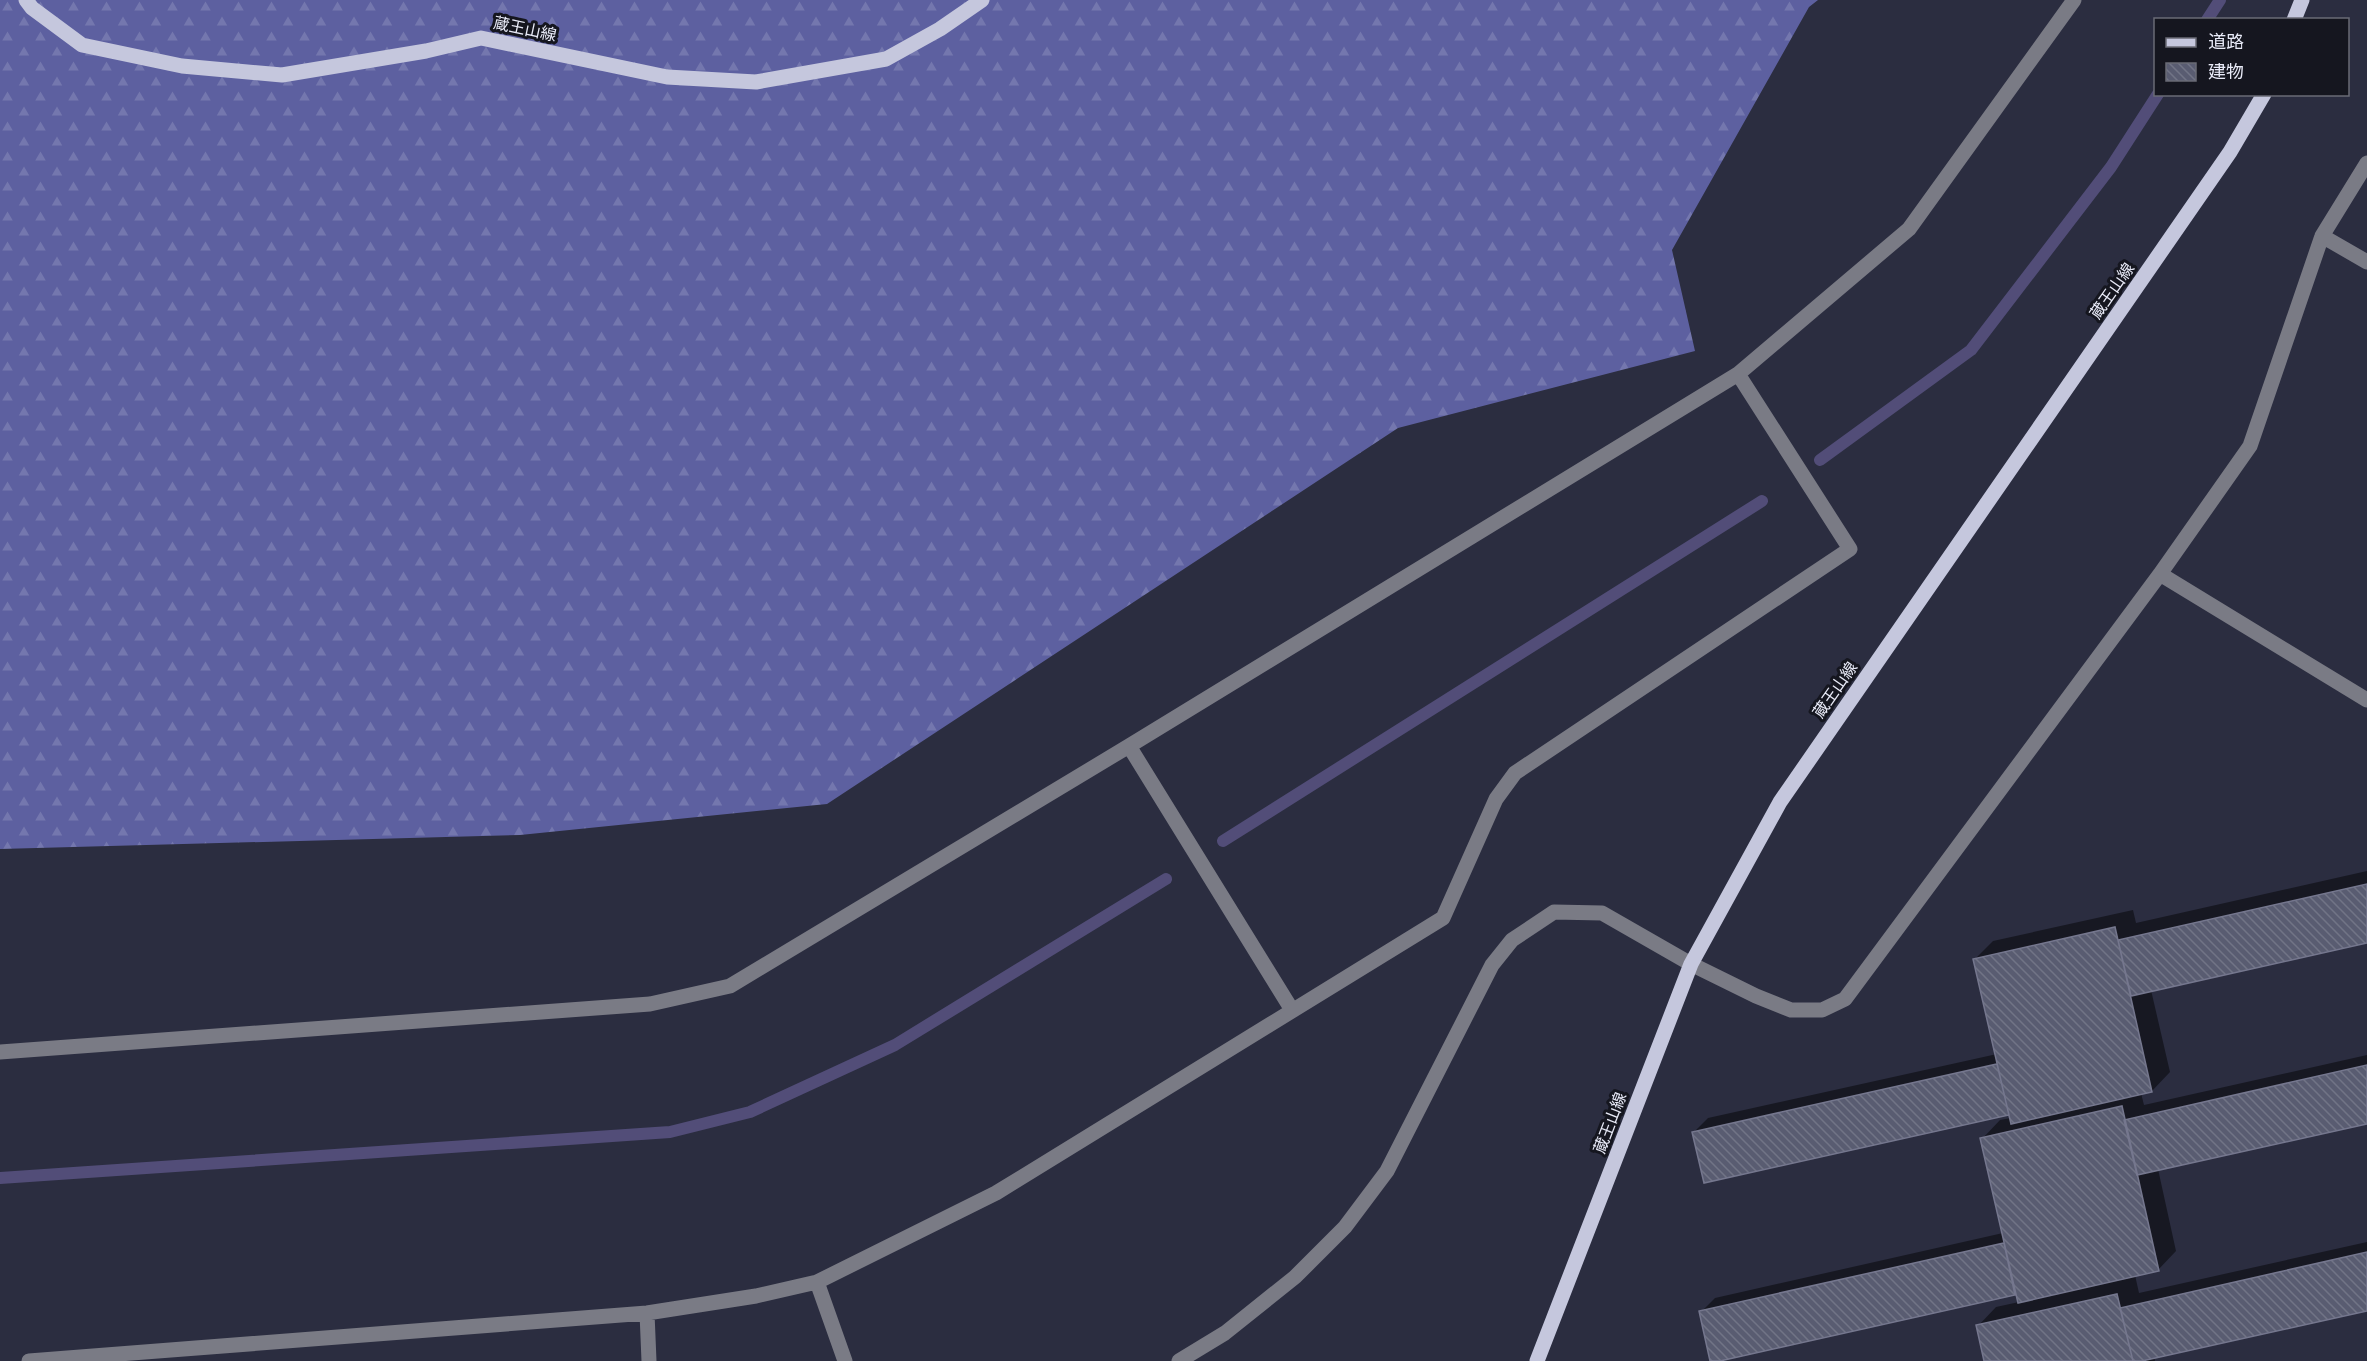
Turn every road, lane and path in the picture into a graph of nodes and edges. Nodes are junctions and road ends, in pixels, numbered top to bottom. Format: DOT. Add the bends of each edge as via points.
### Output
graph roads {
  1 [pos="26,0"];
  2 [pos="982,0"];
  3 [pos="2074,0"];
  4 [pos="2302,0"];
  5 [pos="2295,18"];
  6 [pos="2263,96"];
  7 [pos="2367,163"];
  8 [pos="2322,236"];
  9 [pos="2367,262"];
  10 [pos="1738,374"];
  11 [pos="2160,574"];
  12 [pos="2367,700"];
  13 [pos="1129,746"];
  14 [pos="1691,964"];
  15 [pos="1292,1010"];
  16 [pos="0,1052"];
  17 [pos="817,1282"];
  18 [pos="647,1313"];
  19 [pos="29,1361"];
  20 [pos="649,1361"];
  21 [pos="845,1361"];
  22 [pos="1179,1361"];
  23 [pos="1537,1361"];
  1 -- 2 [label="main road, 蔵王山線" via="82,45 182,66 282,75 481,38 667,77 756,82 886,59"];
  3 -- 10 [label="street" via="1909,229"];
  4 -- 5 [label="main road"];
  6 -- 14 [label="main road, 蔵王山線" via="2223,161 1780,802"];
  7 -- 8 [label="street"];
  8 -- 9 [label="street"];
  8 -- 11 [label="street" via="2250,446"];
  10 -- 13 [label="street"];
  10 -- 15 [label="street" via="1850,549 1515,773 1496,799 1443,918"];
  11 -- 12 [label="street"];
  11 -- 14 [label="street" via="1845,999 1822,1010 1791,1010"];
  13 -- 15 [label="street"];
  13 -- 16 [label="street" via="730,986 650,1004"];
  14 -- 22 [label="street" via="1602,913 1554,912 1512,940 1492,966 1387,1172 1345,1227 1295,1277 1225,1333"];
  14 -- 23 [label="main road, 蔵王山線"];
  15 -- 17 [label="street" via="996,1193"];
  17 -- 18 [label="street"];
  17 -- 21 [label="street"];
  18 -- 19 [label="street"];
  18 -- 20 [label="street"];
}
